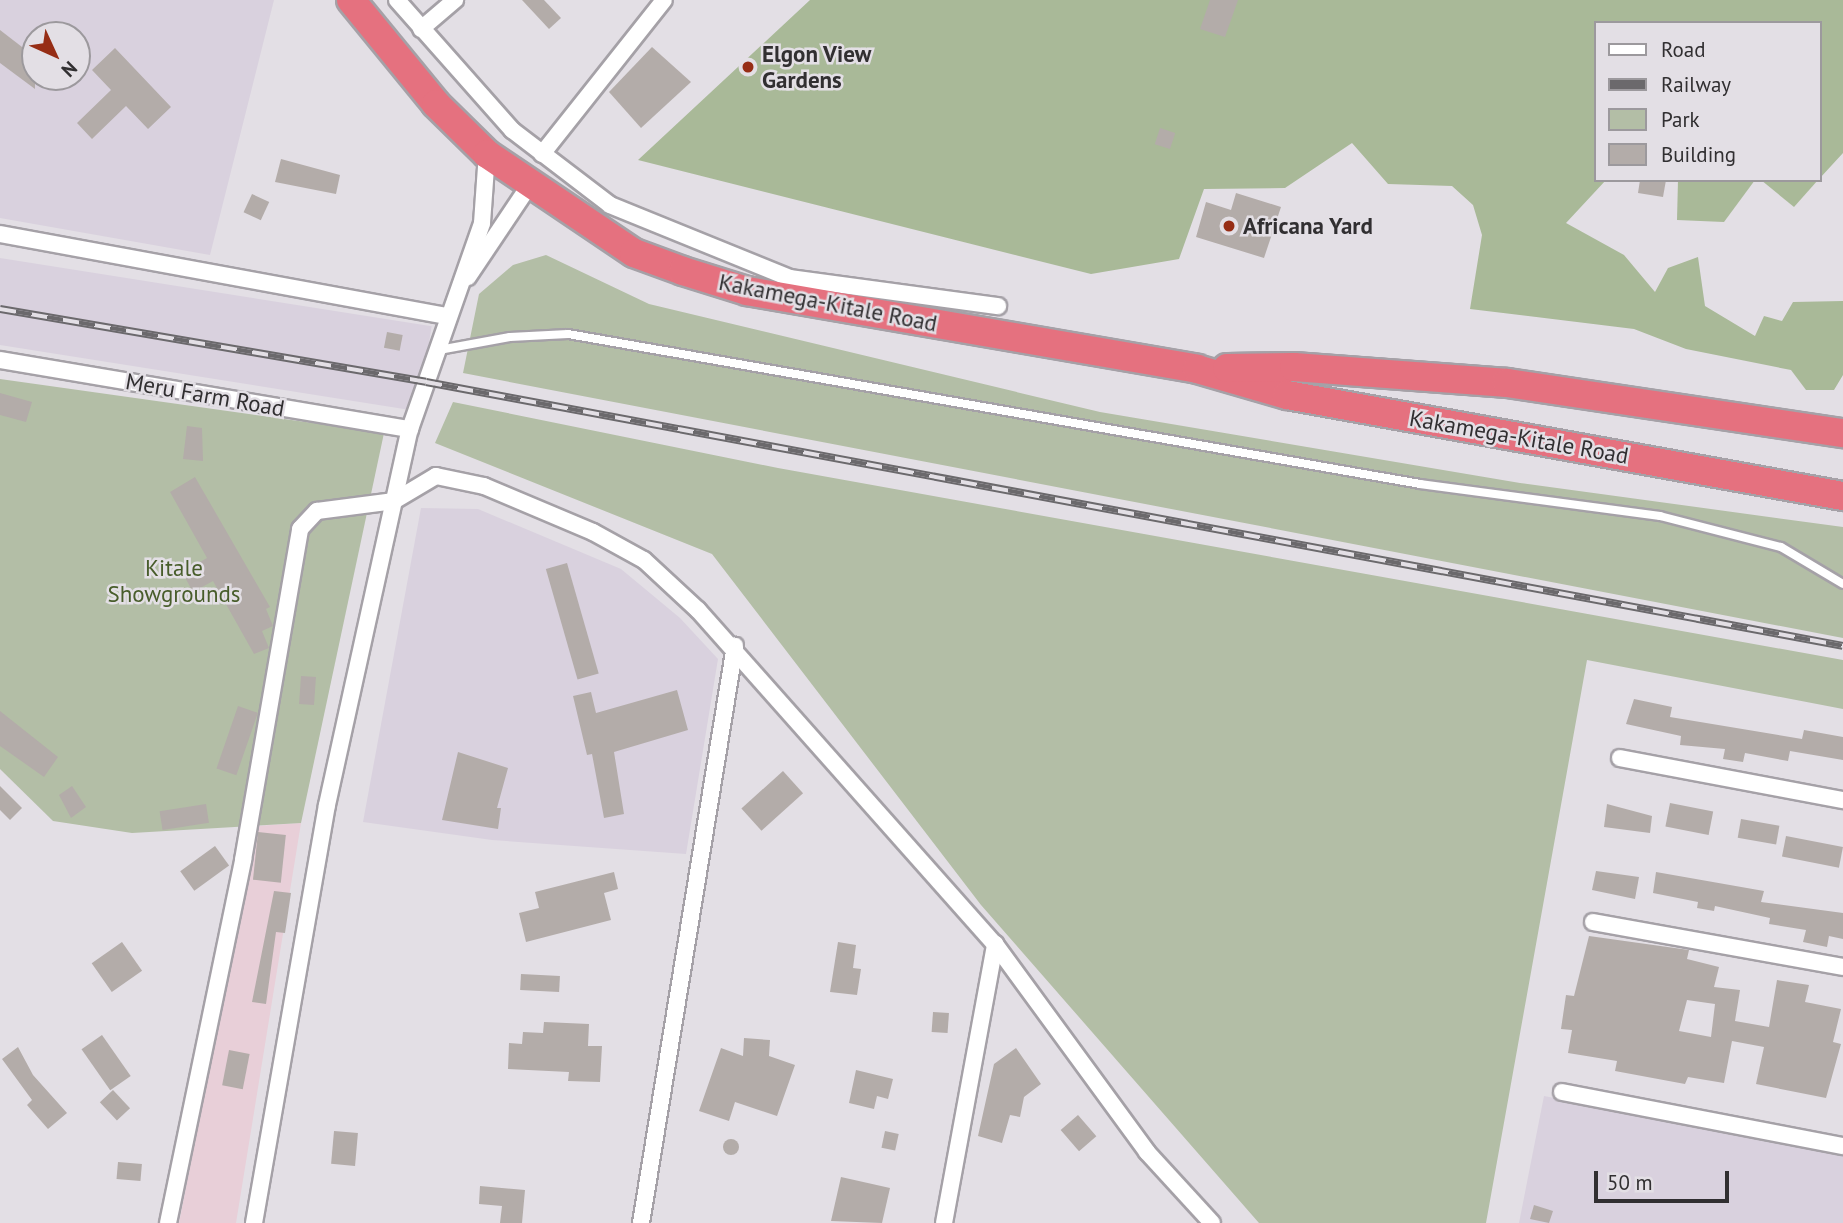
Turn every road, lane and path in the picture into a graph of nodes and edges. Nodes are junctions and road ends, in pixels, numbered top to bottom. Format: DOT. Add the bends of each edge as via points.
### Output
graph roads {
  1 [pos="397,0"];
  2 [pos="455,0"];
  3 [pos="664,0"];
  4 [pos="358,3"];
  5 [pos="421,29"];
  6 [pos="487,154"];
  7 [pos="542,154"];
  8 [pos="530,186"];
  9 [pos="0,234"];
  10 [pos="464,282"];
  11 [pos="998,306"];
  12 [pos="448,316"];
  13 [pos="434,351"];
  14 [pos="0,360"];
  15 [pos="1197,369"];
  16 [pos="410,429"];
  17 [pos="1843,433"];
  18 [pos="1843,496"];
  19 [pos="394,501"];
  20 [pos="1843,584"];
  21 [pos="735,646"];
  22 [pos="1620,758"];
  23 [pos="1843,800"];
  24 [pos="1593,922"];
  25 [pos="995,944"];
  26 [pos="1843,967"];
  27 [pos="1562,1092"];
  28 [pos="1843,1146"];
  29 [pos="168,1223"];
  30 [pos="254,1223"];
  31 [pos="641,1223"];
  32 [pos="944,1223"];
  33 [pos="1212,1223"];
  1 -- 5 [label="street"];
  2 -- 5 [label="street"];
  3 -- 7 [label="street"];
  4 -- 6 [label="highway, Kakamega-Kitale Road" via="436,104"];
  5 -- 7 [label="street" via="512,130"];
  6 -- 8 [label="highway, Kakamega-Kitale Road"];
  6 -- 10 [label="street" via="482,223"];
  7 -- 11 [label="street" via="610,205 790,278"];
  8 -- 10 [label="street"];
  8 -- 15 [label="highway, Kakamega-Kitale Road" via="634,253 747,291"];
  9 -- 12 [label="street"];
  10 -- 12 [label="street"];
  12 -- 13 [label="street"];
  13 -- 16 [label="street"];
  13 -- 20 [label="lane" via="510,337 568,334 1420,484 1660,516 1781,547"];
  14 -- 16 [label="street, Meru Farm Road"];
  15 -- 17 [label="highway, Kakamega-Kitale Road" via="1294,367 1507,383"];
  15 -- 18 [label="highway, Kakamega-Kitale Road" via="1287,395"];
  16 -- 19 [label="street"];
  19 -- 21 [label="street" via="436,476 484,486 593,532 644,560"];
  19 -- 29 [label="street" via="317,511 300,529 243,860"];
  19 -- 30 [label="street" via="327,805"];
  21 -- 25 [label="street"];
  21 -- 31 [label="street"];
  22 -- 23 [label="street"];
  24 -- 26 [label="street"];
  25 -- 32 [label="street"];
  25 -- 33 [label="street" via="1147,1152"];
  27 -- 28 [label="street"];
}
